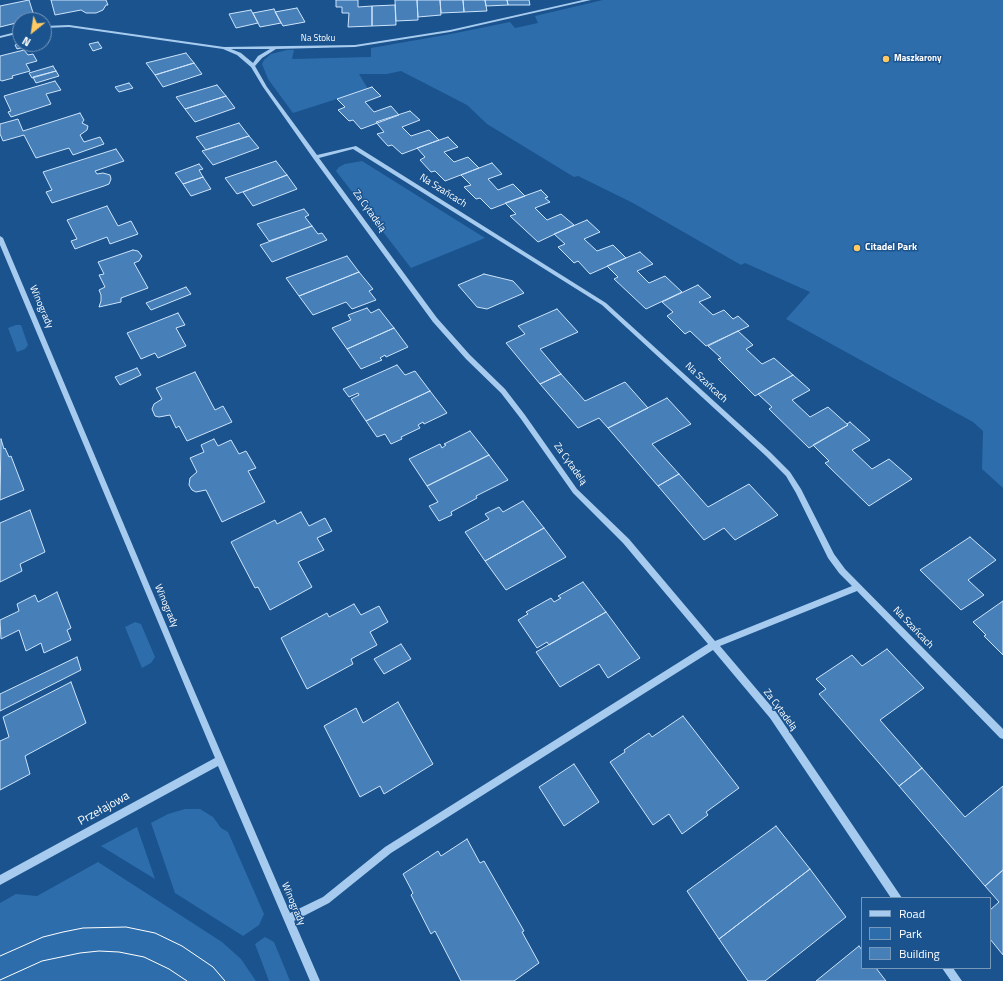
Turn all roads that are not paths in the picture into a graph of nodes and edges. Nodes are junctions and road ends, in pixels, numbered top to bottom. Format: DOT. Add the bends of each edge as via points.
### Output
graph roads {
  1 [pos="589,0"];
  2 [pos="52,27"];
  3 [pos="12,34"];
  4 [pos="0,37"];
  5 [pos="277,47"];
  6 [pos="224,48"];
  7 [pos="253,66"];
  8 [pos="315,157"];
  9 [pos="0,238"];
  10 [pos="858,587"];
  11 [pos="714,645"];
  12 [pos="1003,734"];
  13 [pos="220,760"];
  14 [pos="0,880"];
  15 [pos="896,897"];
  16 [pos="288,919"];
  17 [pos="949,969"];
  18 [pos="314,981"];
  19 [pos="957,981"];
  1 -- 5 [label="street, Na Stoku" via="450,32 373,45"];
  2 -- 6 [label="street, Na Stoku" via="69,26"];
  3 -- 4 [label="street"];
  5 -- 6 [label="street, Na Stoku"];
  5 -- 7 [label="street" via="260,57"];
  6 -- 7 [label="street, Za Cytadelą" via="239,54"];
  7 -- 8 [label="street, Za Cytadelą"];
  8 -- 10 [label="street, Na Szańcach" via="354,147 604,304 788,474 831,556"];
  8 -- 11 [label="street, Za Cytadelą" via="435,320 503,391 575,491 626,541"];
  9 -- 13 [label="street, Winogrady"];
  10 -- 11 [label="street"];
  10 -- 12 [label="street, Na Szańcach"];
  11 -- 15 [label="street, Za Cytadelą" via="773,715"];
  11 -- 16 [label="street" via="388,850 326,900"];
  13 -- 14 [label="street, Przełajowa"];
  13 -- 16 [label="street, Winogrady"];
  16 -- 18 [label="street, Winogrady"];
  17 -- 19 [label="street"];
}
